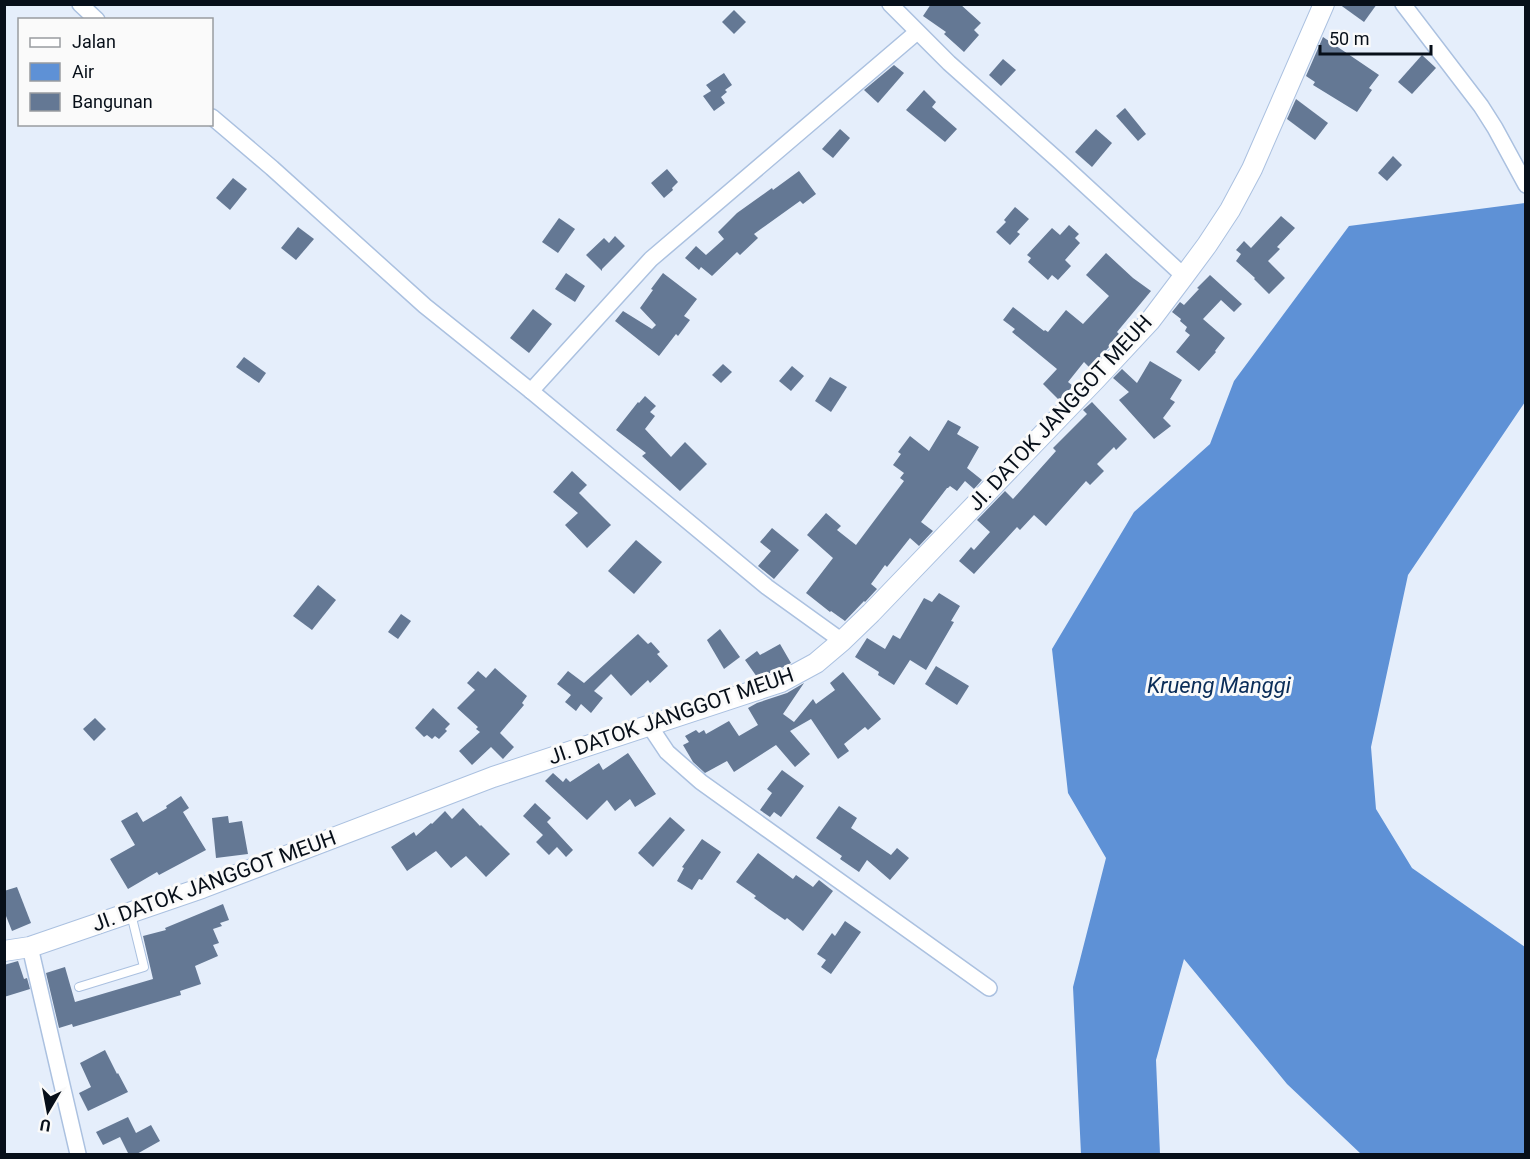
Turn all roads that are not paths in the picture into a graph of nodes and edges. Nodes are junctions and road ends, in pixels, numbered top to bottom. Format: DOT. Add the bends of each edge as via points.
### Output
graph roads {
  1 [pos="80,4"];
  2 [pos="891,4"];
  3 [pos="1323,4"];
  4 [pos="1403,4"];
  5 [pos="95,18"];
  6 [pos="917,32"];
  7 [pos="213,118"];
  8 [pos="1526,185"];
  9 [pos="1184,276"];
  10 [pos="531,391"];
  11 [pos="842,641"];
  12 [pos="650,725"];
  13 [pos="131,912"];
  14 [pos="30,946"];
  15 [pos="4,951"];
  16 [pos="79,987"];
  17 [pos="988,988"];
  18 [pos="78,1155"];
  1 -- 5 [label="street"];
  2 -- 6 [label="street"];
  3 -- 9 [label="street, JI. DATOK JANGGOT MEUH" via="1252,169 1230,210"];
  4 -- 8 [label="street" via="1481,106"];
  6 -- 9 [label="street"];
  6 -- 10 [label="street" via="651,259"];
  7 -- 10 [label="street" via="425,306"];
  9 -- 11 [label="street, JI. DATOK JANGGOT MEUH" via="1150,321 1096,379"];
  10 -- 11 [label="street" via="767,587"];
  11 -- 12 [label="street, JI. DATOK JANGGOT MEUH" via="816,663 781,682"];
  12 -- 13 [label="street, JI. DATOK JANGGOT MEUH" via="493,777"];
  12 -- 17 [label="street" via="667,752 701,782"];
  13 -- 14 [label="street, JI. DATOK JANGGOT MEUH"];
  13 -- 16 [label="lane" via="144,967"];
  14 -- 15 [label="street, JI. DATOK JANGGOT MEUH"];
  14 -- 18 [label="street"];
}
